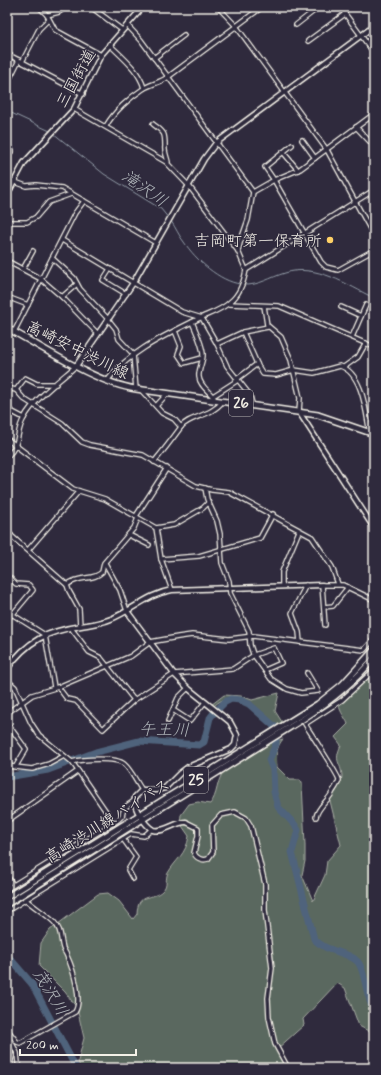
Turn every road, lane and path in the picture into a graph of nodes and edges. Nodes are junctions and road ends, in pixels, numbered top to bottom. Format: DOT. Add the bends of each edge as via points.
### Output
graph roads {
  1 [pos="39,7"];
  2 [pos="66,7"];
  3 [pos="91,7"];
  4 [pos="143,7"];
  5 [pos="218,7"];
  6 [pos="262,7"];
  7 [pos="320,7"];
  8 [pos="340,7"];
  9 [pos="345,14"];
  10 [pos="47,15"];
  11 [pos="48,20"];
  12 [pos="127,25"];
  13 [pos="296,25"];
  14 [pos="236,26"];
  15 [pos="374,26"];
  16 [pos="122,30"];
  17 [pos="184,35"];
  18 [pos="362,36"];
  19 [pos="308,41"];
  20 [pos="109,44"];
  21 [pos="374,53"];
  22 [pos="7,54"];
  23 [pos="100,55"];
  24 [pos="154,58"];
  25 [pos="21,61"];
  26 [pos="168,77"];
  27 [pos="7,84"];
  28 [pos="144,88"];
  29 [pos="284,92"];
  30 [pos="83,94"];
  31 [pos="74,109"];
  32 [pos="374,114"];
  33 [pos="154,124"];
  34 [pos="106,126"];
  35 [pos="356,127"];
  36 [pos="302,140"];
  37 [pos="216,143"];
  38 [pos="7,144"];
  39 [pos="292,145"];
  40 [pos="374,146"];
  41 [pos="327,150"];
  42 [pos="283,152"];
  43 [pos="7,155"];
  44 [pos="315,158"];
  45 [pos="168,163"];
  46 [pos="298,170"];
  47 [pos="7,179"];
  48 [pos="274,180"];
  49 [pos="14,182"];
  50 [pos="189,186"];
  51 [pos="374,190"];
  52 [pos="253,192"];
  53 [pos="71,194"];
  54 [pos="7,195"];
  55 [pos="84,201"];
  56 [pos="356,202"];
  57 [pos="7,222"];
  58 [pos="304,233"];
  59 [pos="374,236"];
  60 [pos="62,240"];
  61 [pos="156,243"];
  62 [pos="33,250"];
  63 [pos="374,250"];
  64 [pos="238,251"];
  65 [pos="52,258"];
  66 [pos="7,260"];
  67 [pos="23,269"];
  68 [pos="110,269"];
  69 [pos="246,270"];
  70 [pos="41,279"];
  71 [pos="133,283"];
  72 [pos="77,284"];
  73 [pos="126,294"];
  74 [pos="7,297"];
  75 [pos="62,297"];
  76 [pos="229,304"];
  77 [pos="28,305"];
  78 [pos="366,305"];
  79 [pos="264,306"];
  80 [pos="341,307"];
  81 [pos="361,316"];
  82 [pos="202,318"];
  83 [pos="108,319"];
  84 [pos="192,322"];
  85 [pos="268,327"];
  86 [pos="7,328"];
  87 [pos="175,331"];
  88 [pos="14,332"];
  89 [pos="243,332"];
  90 [pos="98,334"];
  91 [pos="352,337"];
  92 [pos="366,343"];
  93 [pos="217,344"];
  94 [pos="374,347"];
  95 [pos="133,356"];
  96 [pos="202,358"];
  97 [pos="257,364"];
  98 [pos="76,366"];
  99 [pos="344,367"];
  100 [pos="294,370"];
  101 [pos="237,379"];
  102 [pos="107,381"];
  103 [pos="56,384"];
  104 [pos="7,388"];
  105 [pos="16,390"];
  106 [pos="138,390"];
  107 [pos="167,394"];
  108 [pos="214,398"];
  109 [pos="223,401"];
  110 [pos="252,404"];
  111 [pos="34,405"];
  112 [pos="156,406"];
  113 [pos="7,409"];
  114 [pos="299,412"];
  115 [pos="24,418"];
  116 [pos="181,427"];
  117 [pos="372,433"];
  118 [pos="7,439"];
  119 [pos="17,446"];
  120 [pos="7,456"];
  121 [pos="154,462"];
  122 [pos="167,468"];
  123 [pos="205,488"];
  124 [pos="78,491"];
  125 [pos="208,503"];
  126 [pos="273,514"];
  127 [pos="137,517"];
  128 [pos="156,528"];
  129 [pos="374,528"];
  130 [pos="299,531"];
  131 [pos="7,532"];
  132 [pos="11,535"];
  133 [pos="129,535"];
  134 [pos="7,540"];
  135 [pos="149,545"];
  136 [pos="222,548"];
  137 [pos="29,549"];
  138 [pos="161,559"];
  139 [pos="104,563"];
  140 [pos="7,575"];
  141 [pos="338,584"];
  142 [pos="67,585"];
  143 [pos="306,585"];
  144 [pos="322,585"];
  145 [pos="282,586"];
  146 [pos="348,587"];
  147 [pos="230,588"];
  148 [pos="172,590"];
  149 [pos="374,600"];
  150 [pos="324,607"];
  151 [pos="127,611"];
  152 [pos="7,612"];
  153 [pos="12,615"];
  154 [pos="325,625"];
  155 [pos="80,626"];
  156 [pos="71,628"];
  157 [pos="45,635"];
  158 [pos="250,636"];
  159 [pos="374,639"];
  160 [pos="150,642"];
  161 [pos="300,642"];
  162 [pos="374,650"];
  163 [pos="254,655"];
  164 [pos="374,658"];
  165 [pos="107,666"];
  166 [pos="7,669"];
  167 [pos="265,670"];
  168 [pos="374,670"];
  169 [pos="307,673"];
  170 [pos="174,674"];
  171 [pos="7,680"];
  172 [pos="56,687"];
  173 [pos="188,688"];
  174 [pos="134,700"];
  175 [pos="23,702"];
  176 [pos="205,702"];
  177 [pos="173,710"];
  178 [pos="7,713"];
  179 [pos="168,721"];
  180 [pos="7,723"];
  181 [pos="64,756"];
  182 [pos="71,762"];
  183 [pos="7,766"];
  184 [pos="16,766"];
  185 [pos="78,771"];
  186 [pos="142,790"];
  187 [pos="134,801"];
  188 [pos="142,817"];
  189 [pos="316,817"];
  190 [pos="7,821"];
  191 [pos="186,822"];
  192 [pos="114,823"];
  193 [pos="152,829"];
  194 [pos="123,839"];
  195 [pos="7,876"];
  196 [pos="133,878"];
  197 [pos="13,885"];
  198 [pos="7,889"];
  199 [pos="7,898"];
  200 [pos="25,899"];
  201 [pos="7,904"];
  202 [pos="7,910"];
  203 [pos="7,1029"];
  204 [pos="7,1033"];
  205 [pos="7,1042"];
  206 [pos="9,1068"];
  207 [pos="21,1068"];
  208 [pos="288,1068"];
  1 -- 10 [label="street"];
  2 -- 10 [label="street"];
  3 -- 16 [label="street"];
  4 -- 12 [label="street, 三国街道"];
  5 -- 14 [label="street"];
  6 -- 14 [label="street"];
  7 -- 13 [label="street"];
  8 -- 9 [label="street"];
  9 -- 18 [label="street"];
  9 -- 19 [label="street"];
  10 -- 11 [label="street"];
  11 -- 23 [label="street" via="62,35"];
  11 -- 25 [label="street" via="39,29"];
  12 -- 16 [label="street, 三国街道"];
  12 -- 24 [label="street"];
  14 -- 26 [label="street"];
  14 -- 29 [label="street"];
  15 -- 18 [label="street"];
  16 -- 20 [label="street, 三国街道"];
  17 -- 24 [label="street"];
  18 -- 21 [label="street"];
  18 -- 29 [label="street"];
  20 -- 23 [label="street, 三国街道"];
  20 -- 28 [label="street" via="136,72"];
  22 -- 25 [label="street"];
  23 -- 30 [label="street, 三国街道"];
  24 -- 26 [label="street"];
  25 -- 27 [label="street"];
  25 -- 30 [label="street"];
  26 -- 28 [label="street"];
  26 -- 37 [label="street"];
  28 -- 34 [label="street" via="112,116"];
  29 -- 37 [label="street"];
  29 -- 41 [label="street"];
  30 -- 31 [label="street, 三国街道"];
  31 -- 34 [label="street"];
  31 -- 49 [label="street, 三国街道" via="24,163"];
  32 -- 35 [label="street"];
  33 -- 45 [label="street" via="165,136"];
  34 -- 45 [label="street"];
  35 -- 40 [label="street"];
  35 -- 41 [label="street"];
  36 -- 44 [label="street"];
  37 -- 50 [label="street"];
  37 -- 52 [label="street"];
  38 -- 43 [label="street" via="12,151"];
  39 -- 42 [label="street"];
  41 -- 44 [label="street"];
  41 -- 56 [label="street"];
  42 -- 46 [label="street"];
  42 -- 48 [label="street" via="265,167"];
  44 -- 46 [label="street"];
  45 -- 50 [label="street"];
  46 -- 48 [label="street"];
  47 -- 49 [label="street"];
  48 -- 52 [label="street"];
  48 -- 58 [label="street"];
  49 -- 53 [label="street" via="26,186 62,188"];
  49 -- 54 [label="street"];
  50 -- 61 [label="street"];
  50 -- 64 [label="street"];
  51 -- 56 [label="street"];
  52 -- 64 [label="street" via="248,220"];
  53 -- 55 [label="street"];
  53 -- 57 [label="street" via="49,202 27,222"];
  55 -- 60 [label="street"];
  55 -- 61 [label="street"];
  56 -- 58 [label="street"];
  56 -- 59 [label="street"];
  58 -- 63 [label="street" via="321,262 334,270"];
  58 -- 69 [label="street"];
  60 -- 65 [label="street"];
  60 -- 68 [label="street"];
  61 -- 71 [label="street"];
  62 -- 67 [label="street"];
  64 -- 69 [label="street"];
  65 -- 70 [label="street"];
  65 -- 72 [label="street"];
  66 -- 67 [label="street"];
  67 -- 70 [label="street"];
  68 -- 71 [label="street"];
  68 -- 73 [label="street" via="103,280"];
  69 -- 76 [label="street" via="239,291"];
  70 -- 75 [label="street"];
  70 -- 77 [label="street"];
  71 -- 73 [label="street"];
  71 -- 82 [label="street" via="182,312"];
  72 -- 75 [label="street"];
  72 -- 83 [label="street"];
  73 -- 83 [label="street"];
  74 -- 77 [label="street"];
  75 -- 90 [label="street"];
  76 -- 79 [label="street"];
  76 -- 82 [label="street"];
  77 -- 88 [label="street"];
  78 -- 81 [label="street"];
  79 -- 85 [label="street"];
  79 -- 91 [label="street" via="279,306"];
  80 -- 81 [label="street"];
  81 -- 91 [label="street"];
  82 -- 84 [label="street"];
  82 -- 93 [label="street"];
  83 -- 90 [label="street"];
  83 -- 95 [label="street" via="116,329 119,339"];
  84 -- 87 [label="street"];
  84 -- 96 [label="street" via="199,337"];
  85 -- 89 [label="street"];
  85 -- 100 [label="street" via="281,337"];
  86 -- 88 [label="main road, 高崎安中渋川線 / 26"];
  87 -- 95 [label="street"];
  87 -- 96 [label="street" via="180,346 178,354 184,363"];
  88 -- 98 [label="main road, 高崎安中渋川線 / 26"];
  89 -- 93 [label="street"];
  89 -- 97 [label="street"];
  90 -- 98 [label="street"];
  91 -- 92 [label="street"];
  92 -- 94 [label="street"];
  92 -- 99 [label="street" via="358,356"];
  93 -- 101 [label="street" via="227,366"];
  95 -- 102 [label="street"];
  95 -- 106 [label="street"];
  96 -- 108 [label="street" via="199,377 202,385"];
  97 -- 100 [label="street" via="263,374 270,376"];
  97 -- 101 [label="street"];
  98 -- 102 [label="main road, 高崎安中渋川線 / 26"];
  98 -- 103 [label="street"];
  99 -- 100 [label="street" via="314,373"];
  99 -- 117 [label="street" via="358,382"];
  100 -- 114 [label="street" via="300,398"];
  101 -- 108 [label="street"];
  101 -- 110 [label="street" via="250,395"];
  102 -- 106 [label="main road, 高崎安中渋川線 / 26"];
  103 -- 105 [label="street" via="37,384 25,378"];
  103 -- 111 [label="street"];
  104 -- 105 [label="street"];
  105 -- 111 [label="street" via="24,400"];
  106 -- 107 [label="main road, 高崎安中渋川線 / 26"];
  106 -- 112 [label="street"];
  107 -- 108 [label="main road, 高崎安中渋川線 / 26"];
  107 -- 112 [label="street"];
  108 -- 109 [label="main road, 高崎安中渋川線 / 26"];
  109 -- 110 [label="main road, 高崎安中渋川線 / 26"];
  109 -- 116 [label="street" via="212,412"];
  110 -- 114 [label="main road, 高崎安中渋川線 / 26"];
  111 -- 115 [label="street"];
  111 -- 121 [label="street" via="62,423 82,442 137,453"];
  112 -- 116 [label="street"];
  113 -- 115 [label="street"];
  114 -- 117 [label="main road, 高崎安中渋川線 / 26" via="318,415"];
  114 -- 129 [label="street"];
  115 -- 119 [label="street"];
  116 -- 121 [label="street"];
  118 -- 119 [label="street"];
  119 -- 120 [label="street"];
  119 -- 124 [label="street"];
  121 -- 122 [label="street"];
  122 -- 123 [label="street" via="196,486"];
  122 -- 127 [label="street"];
  123 -- 125 [label="street"];
  123 -- 126 [label="street" via="229,492"];
  124 -- 127 [label="street" via="105,499"];
  124 -- 137 [label="street"];
  125 -- 128 [label="street" via="174,525"];
  125 -- 136 [label="street" via="217,521"];
  126 -- 130 [label="street"];
  126 -- 136 [label="street" via="260,538"];
  127 -- 128 [label="street"];
  127 -- 133 [label="street"];
  128 -- 138 [label="street"];
  130 -- 141 [label="street" via="315,540 332,567"];
  130 -- 145 [label="street" via="282,572"];
  131 -- 132 [label="street"];
  132 -- 134 [label="street"];
  132 -- 137 [label="street"];
  133 -- 135 [label="street"];
  133 -- 139 [label="street"];
  136 -- 138 [label="street" via="199,556"];
  136 -- 147 [label="street" via="222,563"];
  137 -- 142 [label="street"];
  138 -- 148 [label="street"];
  139 -- 142 [label="street" via="100,575 81,577"];
  139 -- 151 [label="street" via="120,590"];
  140 -- 153 [label="street" via="16,584 29,585 33,590"];
  141 -- 144 [label="street"];
  141 -- 146 [label="street"];
  142 -- 155 [label="street" via="79,609"];
  143 -- 144 [label="street"];
  143 -- 145 [label="street"];
  143 -- 161 [label="street" via="292,613"];
  144 -- 150 [label="street"];
  145 -- 147 [label="street"];
  146 -- 149 [label="street"];
  146 -- 150 [label="street" via="333,606"];
  147 -- 148 [label="street"];
  147 -- 158 [label="street"];
  148 -- 151 [label="street" via="150,596"];
  150 -- 154 [label="street"];
  151 -- 155 [label="street" via="99,623"];
  151 -- 160 [label="street"];
  152 -- 153 [label="street"];
  153 -- 157 [label="street"];
  155 -- 156 [label="street"];
  156 -- 157 [label="street"];
  156 -- 165 [label="street" via="86,649 99,656"];
  157 -- 166 [label="street" via="29,644"];
  157 -- 172 [label="street"];
  158 -- 160 [label="street" via="229,639 192,635"];
  158 -- 161 [label="street"];
  158 -- 163 [label="street"];
  159 -- 161 [label="street" via="364,650"];
  160 -- 165 [label="street" via="131,656"];
  160 -- 170 [label="street"];
  162 -- 188 [label="main road, 高崎渋川線バイパス / 25" via="343,684 318,704"];
  163 -- 167 [label="street"];
  163 -- 167 [label="street" via="274,648 281,663"];
  163 -- 170 [label="street" via="233,669"];
  164 -- 188 [label="main road, 高崎渋川線バイパス / 25" via="346,688 321,707"];
  165 -- 172 [label="street"];
  165 -- 174 [label="street"];
  167 -- 169 [label="street" via="274,681 301,693 318,690"];
  168 -- 189 [label="street" via="342,700 305,724 328,763 337,773 339,781"];
  170 -- 173 [label="street"];
  170 -- 174 [label="street"];
  171 -- 175 [label="street" via="15,687"];
  172 -- 174 [label="street" via="66,698 76,701 103,729"];
  172 -- 175 [label="street" via="32,695"];
  173 -- 176 [label="street"];
  173 -- 177 [label="street" via="178,698"];
  175 -- 178 [label="street"];
  175 -- 181 [label="street" via="31,723 39,734"];
  176 -- 177 [label="street" via="190,721"];
  176 -- 186 [label="street" via="230,722 236,731 237,738 231,749 188,767 165,788"];
  177 -- 179 [label="street"];
  180 -- 184 [label="street" via="26,749"];
  181 -- 182 [label="street"];
  181 -- 184 [label="street" via="37,768"];
  182 -- 185 [label="street"];
  182 -- 186 [label="street" via="83,759 121,762"];
  183 -- 184 [label="street"];
  185 -- 190 [label="street"];
  185 -- 192 [label="street"];
  186 -- 187 [label="street" via="136,794"];
  187 -- 188 [label="street"];
  187 -- 192 [label="street" via="124,808 122,816"];
  188 -- 193 [label="street"];
  188 -- 199 [label="main road, 高崎渋川線バイパス / 25"];
  188 -- 201 [label="main road, 高崎渋川線バイパス / 25"];
  191 -- 193 [label="street" via="179,822 159,831"];
  191 -- 208 [label="street" via="198,828 194,853 203,860 208,859 213,852 212,825 221,815 235,812 242,814 251,826 265,884 265,910 272,968 268,1017 276,1044"];
  192 -- 197 [label="street"];
  193 -- 194 [label="street" via="144,836 133,834"];
  194 -- 196 [label="street" via="136,856 128,870"];
  194 -- 200 [label="street"];
  195 -- 197 [label="street"];
  197 -- 198 [label="street"];
  200 -- 202 [label="street"];
  200 -- 203 [label="street" via="54,922 60,931 79,1000 75,1012 20,1043"];
  204 -- 207 [label="street"];
  205 -- 206 [label="street" via="12,1056"];
}
